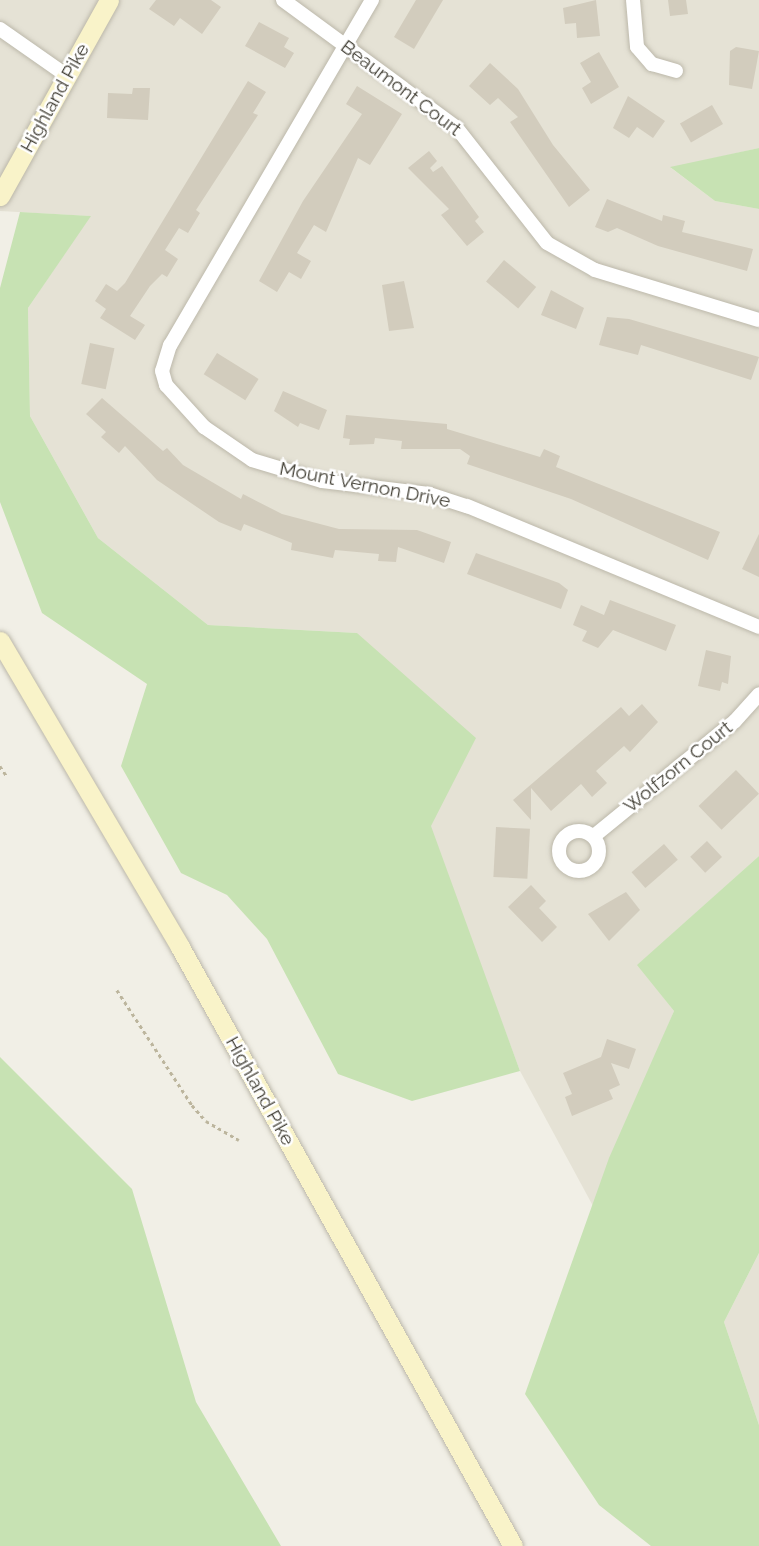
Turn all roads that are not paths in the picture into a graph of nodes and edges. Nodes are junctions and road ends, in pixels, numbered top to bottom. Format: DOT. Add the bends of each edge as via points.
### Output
graph roads {
  1 [pos="109,0"];
  2 [pos="283,0"];
  3 [pos="372,0"];
  4 [pos="632,0"];
  5 [pos="0,29"];
  6 [pos="346,45"];
  7 [pos="676,71"];
  8 [pos="68,76"];
  9 [pos="0,196"];
  10 [pos="759,320"];
  11 [pos="759,627"];
  12 [pos="0,640"];
  13 [pos="759,694"];
  14 [pos="594,836"];
  15 [pos="513,1546"];
  1 -- 8 [label="main road, Highland Pike"];
  2 -- 6 [label="street, Beaumont Court"];
  3 -- 6 [label="street, Mount Vernon Drive"];
  4 -- 7 [label="street" via="638,47 652,64"];
  5 -- 8 [label="street"];
  6 -- 10 [label="street, Beaumont Court" via="456,127 484,157 530,226 571,259"];
  6 -- 11 [label="street, Mount Vernon Drive" via="170,345 162,371 166,385 204,427 252,460 322,481 429,494 467,506"];
  8 -- 9 [label="main road, Highland Pike"];
  12 -- 15 [label="main road, Highland Pike" via="180,947"];
  13 -- 14 [label="street, Wolfzorn Court" via="735,721"];
}
